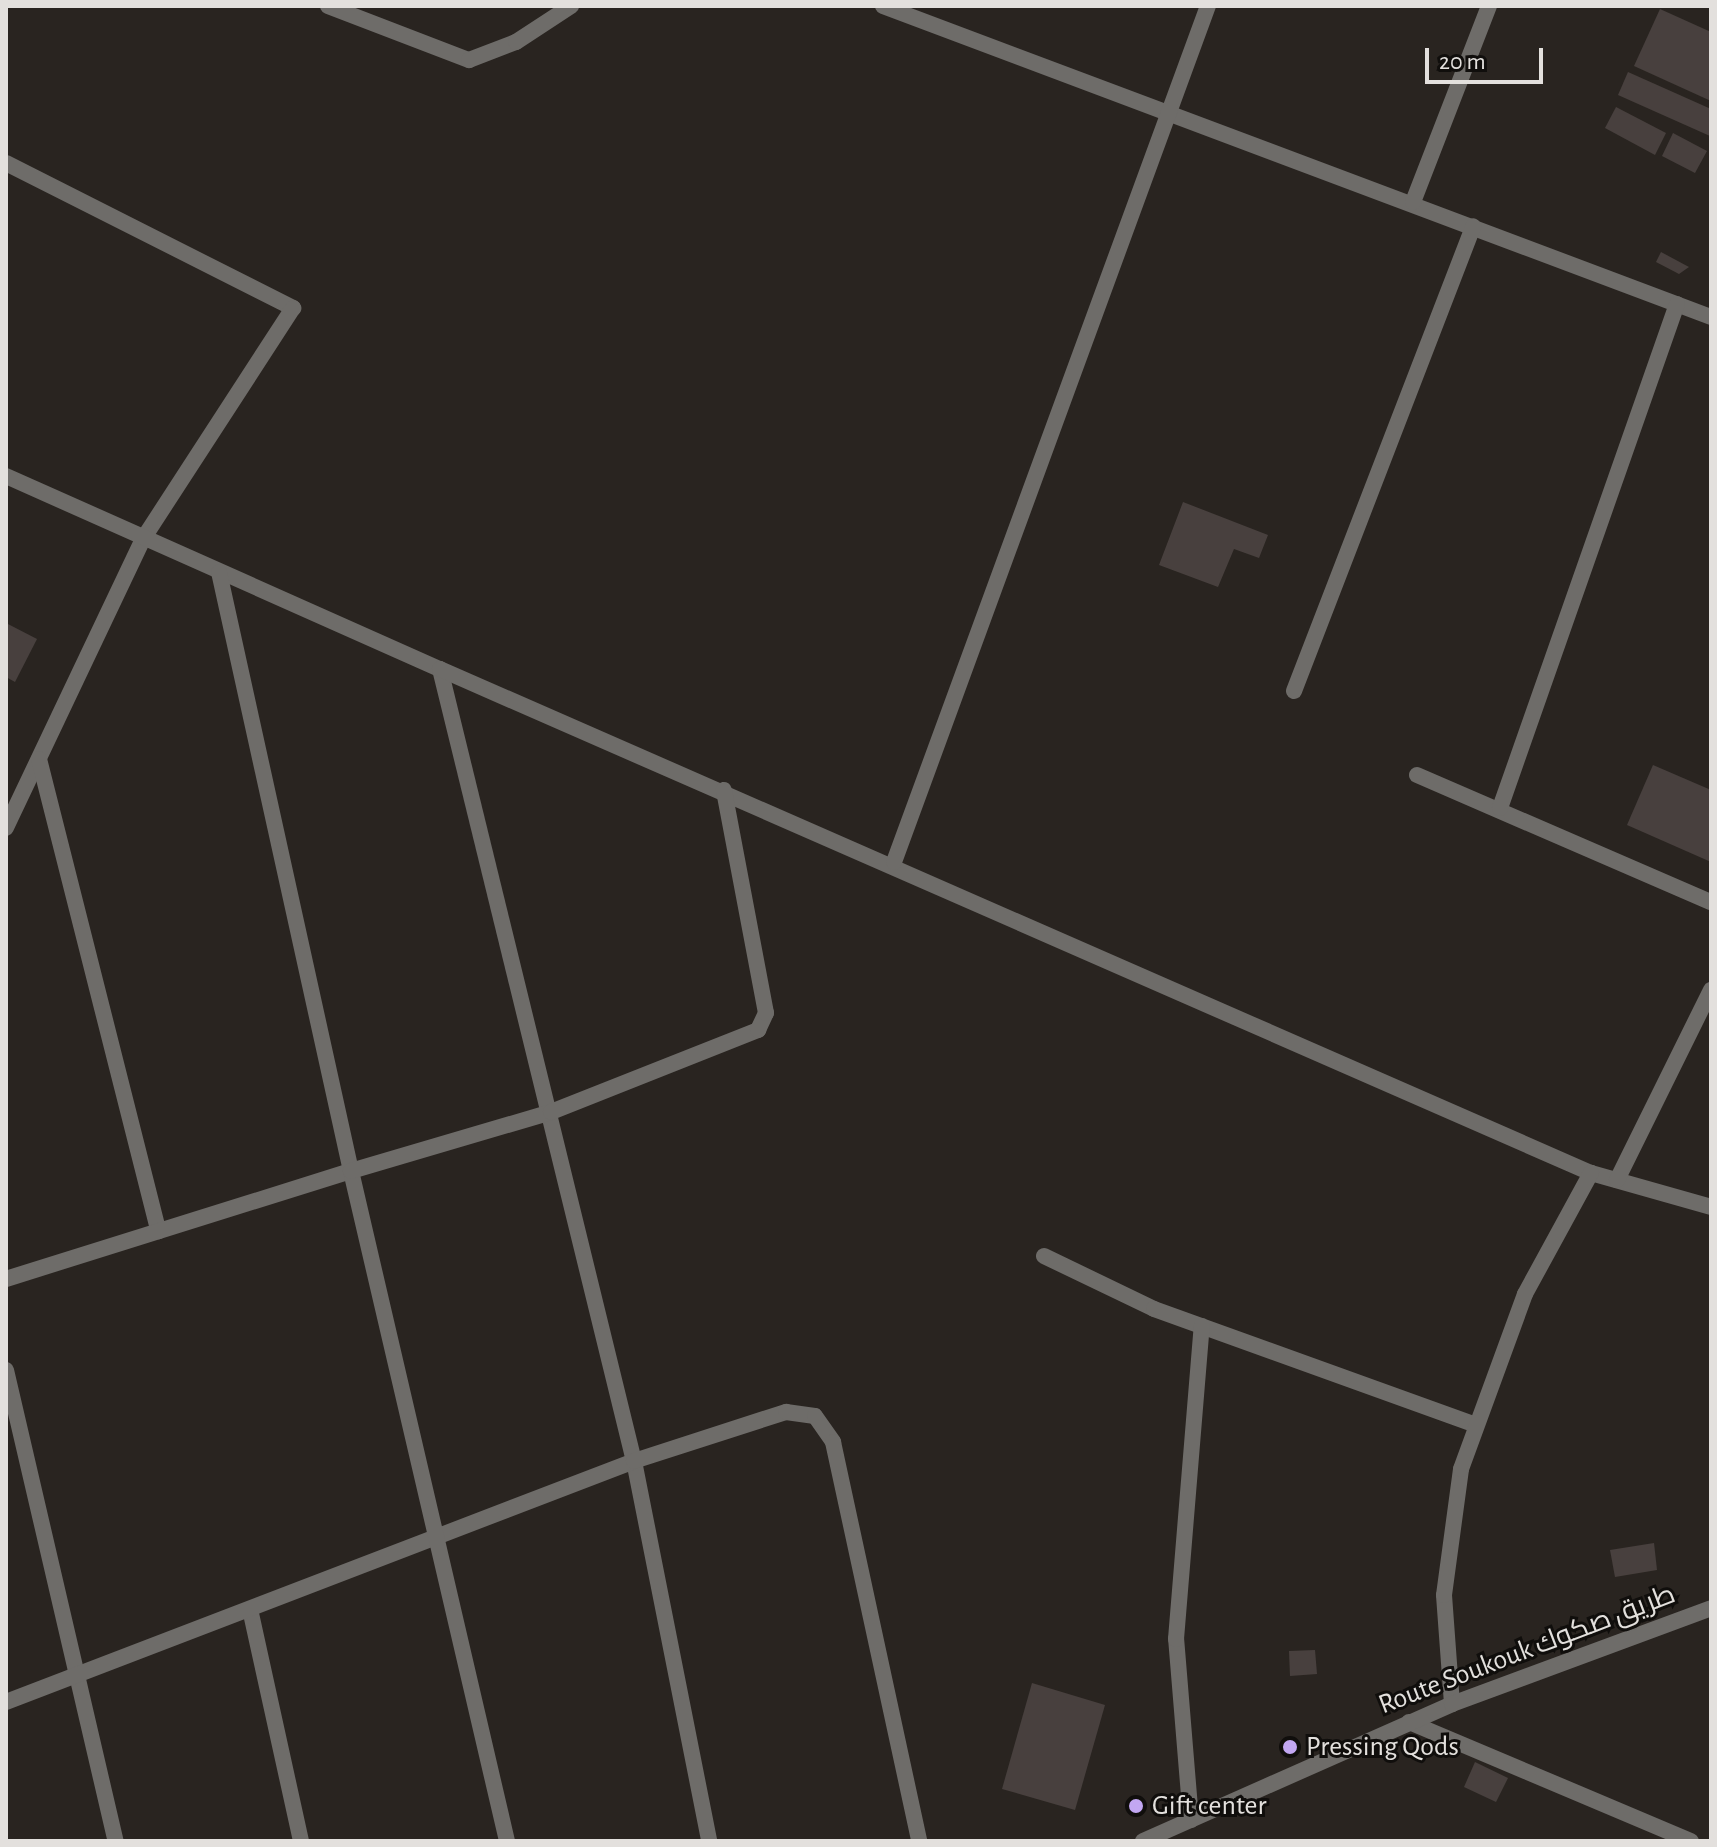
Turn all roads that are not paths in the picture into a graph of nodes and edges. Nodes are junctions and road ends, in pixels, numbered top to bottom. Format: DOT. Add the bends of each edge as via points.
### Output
graph roads {
  1 [pos="328,6"];
  2 [pos="571,6"];
  3 [pos="881,6"];
  4 [pos="1208,6"];
  5 [pos="1489,6"];
  6 [pos="1166,114"];
  7 [pos="6,163"];
  8 [pos="1413,202"];
  9 [pos="1473,226"];
  10 [pos="1677,304"];
  11 [pos="1711,317"];
  12 [pos="6,476"];
  13 [pos="143,539"];
  14 [pos="219,572"];
  15 [pos="440,669"];
  16 [pos="1294,691"];
  17 [pos="39,759"];
  18 [pos="1417,775"];
  19 [pos="724,790"];
  20 [pos="1500,808"];
  21 [pos="7,824"];
  22 [pos="894,862"];
  23 [pos="1711,902"];
  24 [pos="1711,990"];
  25 [pos="551,1112"];
  26 [pos="351,1171"];
  27 [pos="1591,1173"];
  28 [pos="1617,1180"];
  29 [pos="1711,1207"];
  30 [pos="158,1231"];
  31 [pos="1044,1256"];
  32 [pos="6,1279"];
  33 [pos="1202,1326"];
  34 [pos="6,1370"];
  35 [pos="1474,1424"];
  36 [pos="634,1461"];
  37 [pos="441,1536"];
  38 [pos="1711,1608"];
  39 [pos="250,1609"];
  40 [pos="77,1674"];
  41 [pos="6,1702"];
  42 [pos="1452,1704"];
  43 [pos="1409,1722"];
  44 [pos="1191,1820"];
  45 [pos="116,1841"];
  46 [pos="301,1841"];
  47 [pos="507,1841"];
  48 [pos="709,1841"];
  49 [pos="919,1841"];
  50 [pos="1143,1841"];
  51 [pos="1691,1841"];
  1 -- 2 [label="street" via="469,60 516,42"];
  3 -- 6 [label="street"];
  4 -- 6 [label="street"];
  5 -- 8 [label="street"];
  6 -- 8 [label="street"];
  6 -- 22 [label="street"];
  7 -- 13 [label="street" via="293,308"];
  8 -- 9 [label="street"];
  9 -- 10 [label="street"];
  9 -- 16 [label="street"];
  10 -- 11 [label="street"];
  10 -- 20 [label="street"];
  12 -- 13 [label="street"];
  13 -- 14 [label="street"];
  13 -- 17 [label="street"];
  14 -- 15 [label="street"];
  14 -- 26 [label="street"];
  15 -- 19 [label="street"];
  15 -- 25 [label="street"];
  17 -- 21 [label="street"];
  17 -- 30 [label="street"];
  18 -- 20 [label="street"];
  19 -- 22 [label="street"];
  19 -- 25 [label="street" via="766,1013 758,1030"];
  20 -- 23 [label="street"];
  22 -- 27 [label="street"];
  24 -- 28 [label="street"];
  25 -- 26 [label="street"];
  25 -- 36 [label="street"];
  26 -- 30 [label="street"];
  26 -- 37 [label="street"];
  27 -- 28 [label="street"];
  27 -- 35 [label="street" via="1525,1294"];
  28 -- 29 [label="street"];
  30 -- 32 [label="street"];
  31 -- 33 [label="street"];
  33 -- 35 [label="street"];
  33 -- 44 [label="street" via="1176,1639"];
  34 -- 40 [label="street"];
  35 -- 42 [label="street" via="1446,1554"];
  36 -- 37 [label="street"];
  36 -- 48 [label="street"];
  36 -- 49 [label="street" via="786,1412 815,1416 833,1442"];
  37 -- 39 [label="street"];
  37 -- 47 [label="street"];
  38 -- 42 [label="street, Route Soukouk طريق صكوك"];
  39 -- 40 [label="street"];
  39 -- 46 [label="street"];
  40 -- 41 [label="street"];
  40 -- 45 [label="street"];
  42 -- 43 [label="street, Route Soukouk طريق صكوك"];
  43 -- 44 [label="street, Route Soukouk طريق صكوك"];
  43 -- 51 [label="street"];
  44 -- 50 [label="street, Route Soukouk طريق صكوك"];
}
